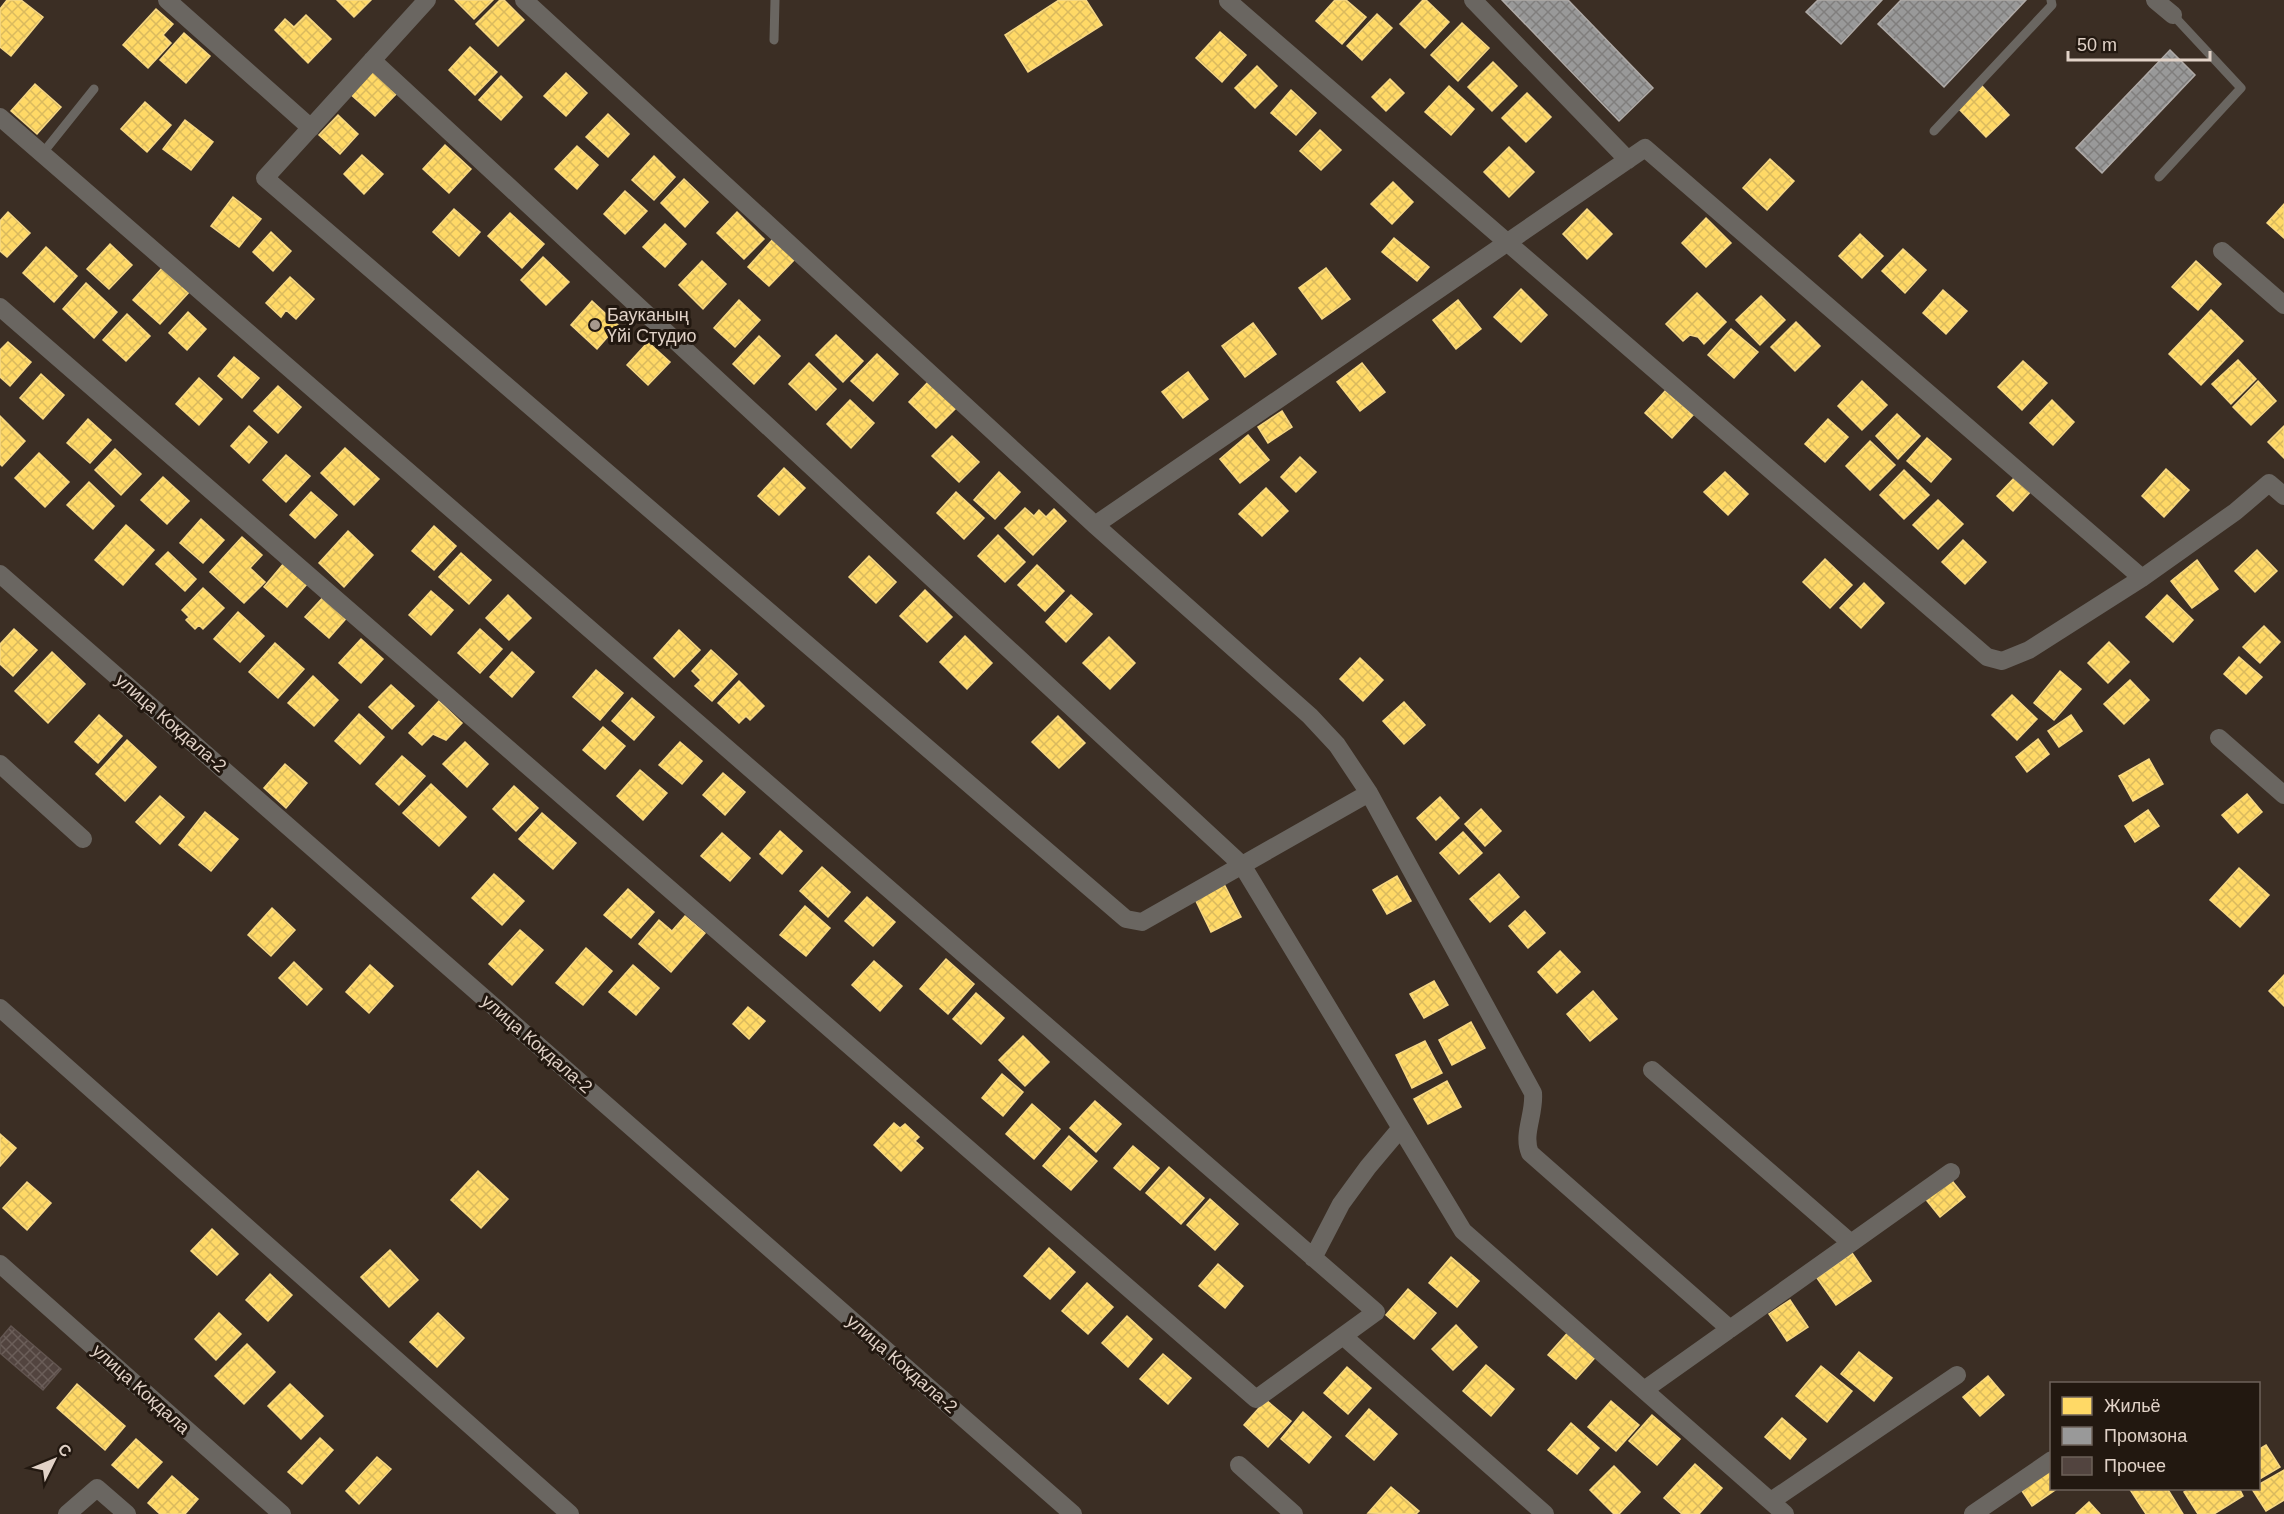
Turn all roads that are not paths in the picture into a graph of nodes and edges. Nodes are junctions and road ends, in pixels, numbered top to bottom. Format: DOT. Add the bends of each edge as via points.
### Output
graph roads {
  1 [pos="167,0"];
  2 [pos="427,0"];
  3 [pos="524,0"];
  4 [pos="775,0"];
  5 [pos="1473,0"];
  6 [pos="2051,0"];
  7 [pos="2155,0"];
  8 [pos="1228,2"];
  9 [pos="2173,15"];
  10 [pos="774,40"];
  11 [pos="372,60"];
  12 [pos="94,89"];
  13 [pos="0,117"];
  14 [pos="311,128"];
  15 [pos="1934,131"];
  16 [pos="42,154"];
  17 [pos="1628,160"];
  18 [pos="2159,177"];
  19 [pos="1507,243"];
  20 [pos="2223,251"];
  21 [pos="2284,305"];
  22 [pos="0,307"];
  23 [pos="2284,496"];
  24 [pos="1095,525"];
  25 [pos="0,574"];
  26 [pos="2142,578"];
  27 [pos="2219,738"];
  28 [pos="0,764"];
  29 [pos="1368,793"];
  30 [pos="2284,795"];
  31 [pos="83,839"];
  32 [pos="1242,865"];
  33 [pos="0,1008"];
  34 [pos="1652,1070"];
  35 [pos="1400,1129"];
  36 [pos="1951,1172"];
  37 [pos="1851,1243"];
  38 [pos="1313,1258"];
  39 [pos="0,1264"];
  40 [pos="1730,1329"];
  41 [pos="1343,1336"];
  42 [pos="1957,1376"];
  43 [pos="1644,1390"];
  44 [pos="2050,1461"];
  45 [pos="1239,1465"];
  46 [pos="1771,1501"];
  47 [pos="67,1514"];
  48 [pos="127,1514"];
  49 [pos="282,1514"];
  50 [pos="570,1514"];
  51 [pos="1072,1514"];
  52 [pos="1294,1514"];
  53 [pos="1545,1514"];
  54 [pos="1785,1514"];
  55 [pos="1973,1514"];
  1 -- 14 [label="street"];
  2 -- 11 [label="street"];
  3 -- 24 [label="street"];
  4 -- 10 [label="lane"];
  5 -- 17 [label="street"];
  6 -- 15 [label="lane" via="2052,5"];
  7 -- 9 [label="street"];
  8 -- 19 [label="street"];
  9 -- 18 [label="lane" via="2241,88"];
  11 -- 14 [label="street"];
  11 -- 32 [label="street"];
  12 -- 16 [label="lane"];
  13 -- 16 [label="street"];
  14 -- 32 [label="street" via="265,178 1126,919 1142,922"];
  16 -- 38 [label="street"];
  17 -- 19 [label="street"];
  17 -- 26 [label="street" via="1645,148"];
  19 -- 24 [label="street"];
  19 -- 26 [label="street" via="1986,657 2002,661 2029,650"];
  20 -- 21 [label="street"];
  22 -- 41 [label="street" via="1256,1399"];
  23 -- 26 [label="street" via="2269,483"];
  24 -- 29 [label="street" via="1310,716 1337,745"];
  25 -- 51 [label="street, улица Кокдала-2"];
  27 -- 30 [label="street"];
  28 -- 31 [label="street"];
  29 -- 32 [label="street"];
  29 -- 40 [label="street" via="1533,1093 1526,1143 1530,1153"];
  32 -- 35 [label="street"];
  33 -- 50 [label="street"];
  34 -- 37 [label="street"];
  35 -- 38 [label="street" via="1341,1204"];
  35 -- 43 [label="street" via="1462,1231"];
  36 -- 37 [label="street"];
  37 -- 40 [label="street"];
  38 -- 41 [label="street" via="1376,1312"];
  39 -- 49 [label="street, улица Кокдала"];
  40 -- 43 [label="street"];
  41 -- 53 [label="street"];
  42 -- 46 [label="street"];
  43 -- 46 [label="street"];
  44 -- 55 [label="street"];
  45 -- 52 [label="street"];
  46 -- 54 [label="street"];
  47 -- 48 [label="street" via="97,1488"];
}
